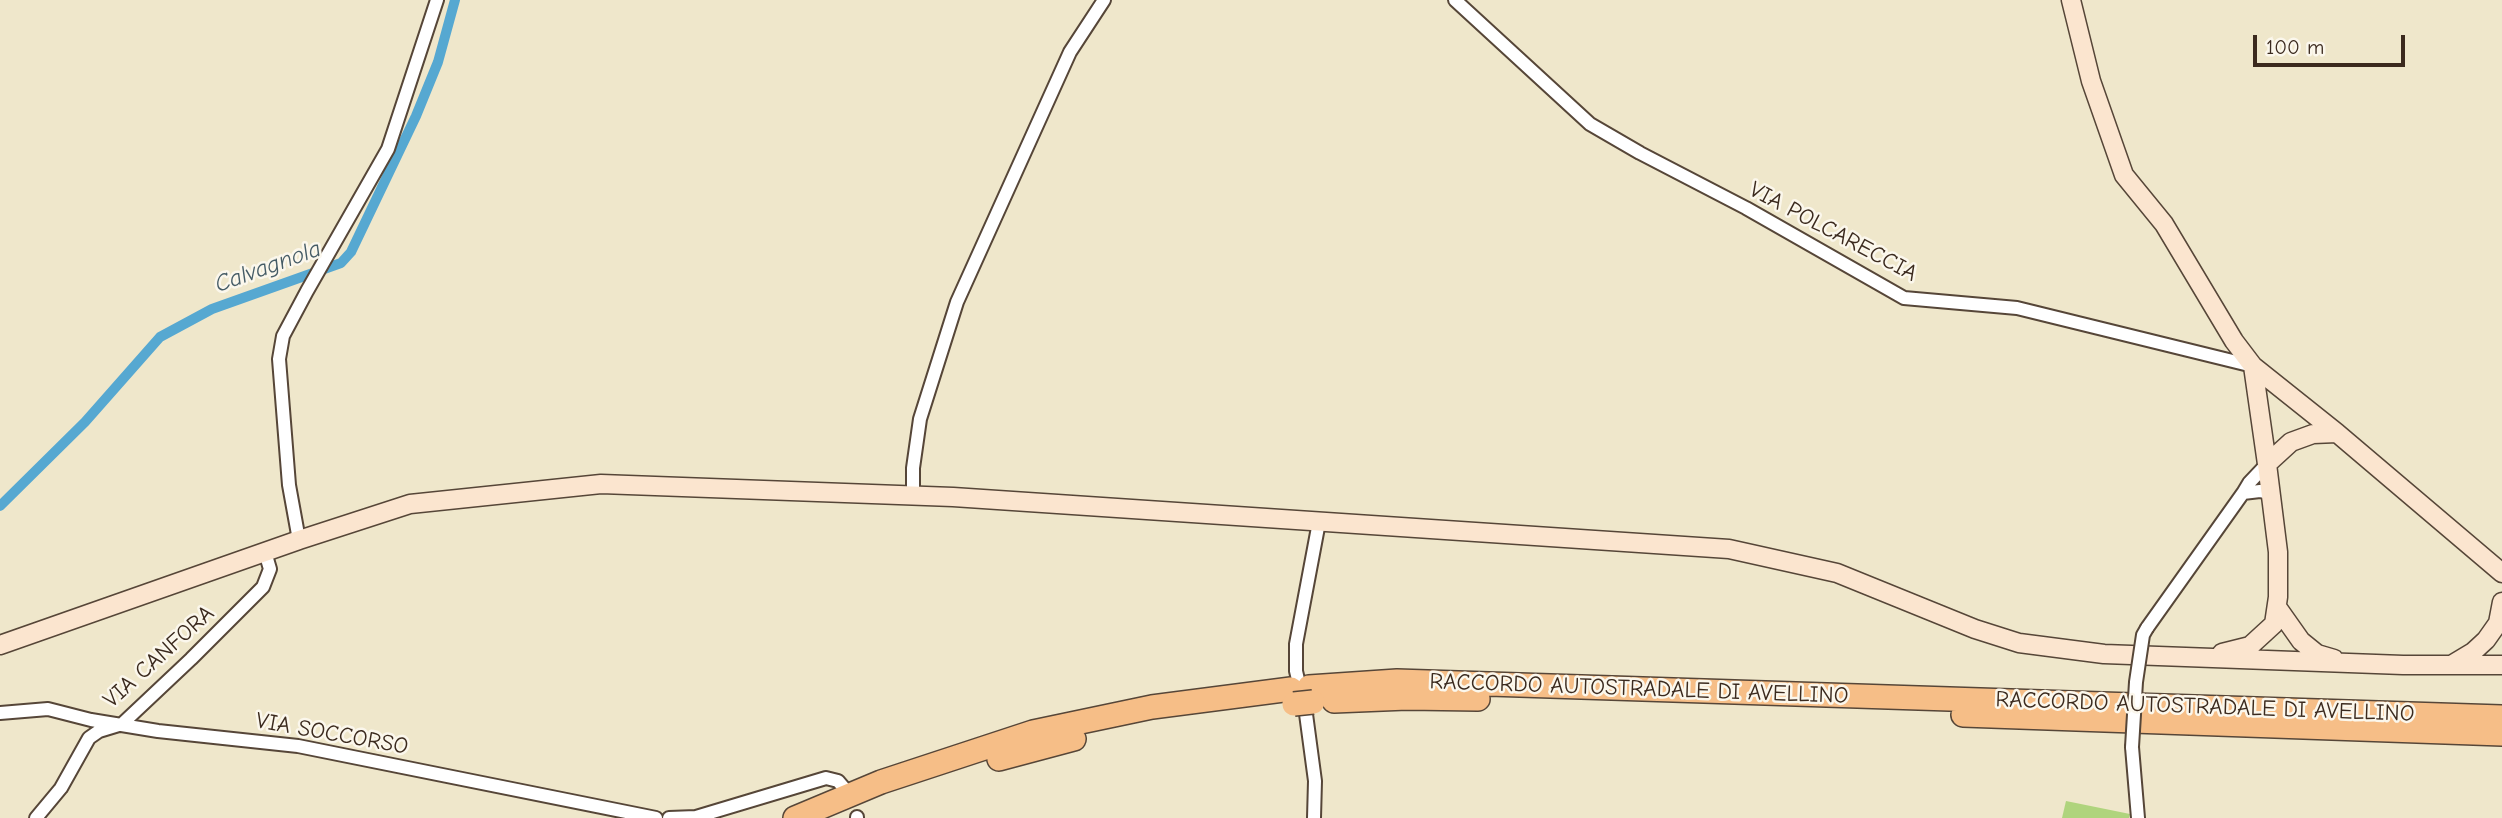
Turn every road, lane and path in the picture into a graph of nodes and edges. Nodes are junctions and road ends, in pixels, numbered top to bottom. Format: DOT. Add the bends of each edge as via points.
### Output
graph roads {
  1 [pos="437,0"];
  2 [pos="1104,0"];
  3 [pos="1455,0"];
  4 [pos="2071,0"];
  5 [pos="2253,366"];
  6 [pos="2337,433"];
  7 [pos="2267,464"];
  8 [pos="2271,493"];
  9 [pos="2243,494"];
  10 [pos="913,496"];
  11 [pos="1320,522"];
  12 [pos="299,540"];
  13 [pos="265,552"];
  14 [pos="2499,570"];
  15 [pos="2502,600"];
  16 [pos="2277,607"];
  17 [pos="0,645"];
  18 [pos="2205,657"];
  19 [pos="2346,663"];
  20 [pos="2453,664"];
  21 [pos="2502,665"];
  22 [pos="1302,696"];
  23 [pos="0,713"];
  24 [pos="2502,717"];
  25 [pos="122,724"];
  26 [pos="2502,734"];
  27 [pos="844,788"];
  28 [pos="36,818"];
  29 [pos="656,818"];
  30 [pos="669,818"];
  31 [pos="794,818"];
  32 [pos="831,818"];
  33 [pos="1314,818"];
  34 [pos="2137,818"];
  1 -- 12 [label="street" via="388,149 283,336 279,359 289,485"];
  2 -- 10 [label="street" via="1070,52 957,303 920,419"];
  3 -- 5 [label="street, VIA POLCARECCIA" via="1590,124 1904,298 2017,308"];
  4 -- 5 [label="street" via="2091,81 2124,175 2164,225"];
  5 -- 6 [label="street"];
  5 -- 7 [label="street"];
  6 -- 7 [label="street" via="2313,434 2291,442"];
  6 -- 14 [label="street"];
  7 -- 8 [label="street"];
  7 -- 9 [label="street"];
  8 -- 9 [label="street"];
  8 -- 16 [label="street" via="2278,552"];
  9 -- 34 [label="street, bridge" via="2143,635 2132,747"];
  10 -- 11 [label="street"];
  10 -- 12 [label="street" via="601,484 410,504"];
  11 -- 18 [label="street" via="1729,549 1837,573 2019,643 2104,654"];
  11 -- 33 [label="street" via="1296,645 1296,671 1315,781"];
  12 -- 13 [label="street"];
  13 -- 17 [label="street"];
  13 -- 25 [label="street, VIA CANFORA" via="270,569 263,587"];
  14 -- 15 [label="street"];
  15 -- 20 [label="street" via="2498,623 2486,640"];
  16 -- 18 [label="street" via="2274,624 2250,646"];
  16 -- 19 [label="street" via="2309,648"];
  18 -- 19 [label="street"];
  19 -- 20 [label="street"];
  20 -- 21 [label="street"];
  22 -- 24 [label="highway, RACCORDO AUTOSTRADALE DI AVELLINO" via="1396,681"];
  22 -- 26 [label="highway, RACCORDO AUTOSTRADALE DI AVELLINO"];
  22 -- 31 [label="highway, RACCORDO AUTOSTRADALE DI AVELLINO" via="1152,707 1033,732 881,782"];
  22 -- 32 [label="highway, RACCORDO AUTOSTRADALE DI AVELLINO" via="1065,741 948,774"];
  23 -- 25 [label="street, VIA SOCCORSO" via="48,709"];
  25 -- 28 [label="street, VIA CANFORA" via="89,738 61,788"];
  25 -- 29 [label="street, VIA SOCCORSO" via="299,746"];
  27 -- 30 [label="street" via="826,778 696,817"];
}
